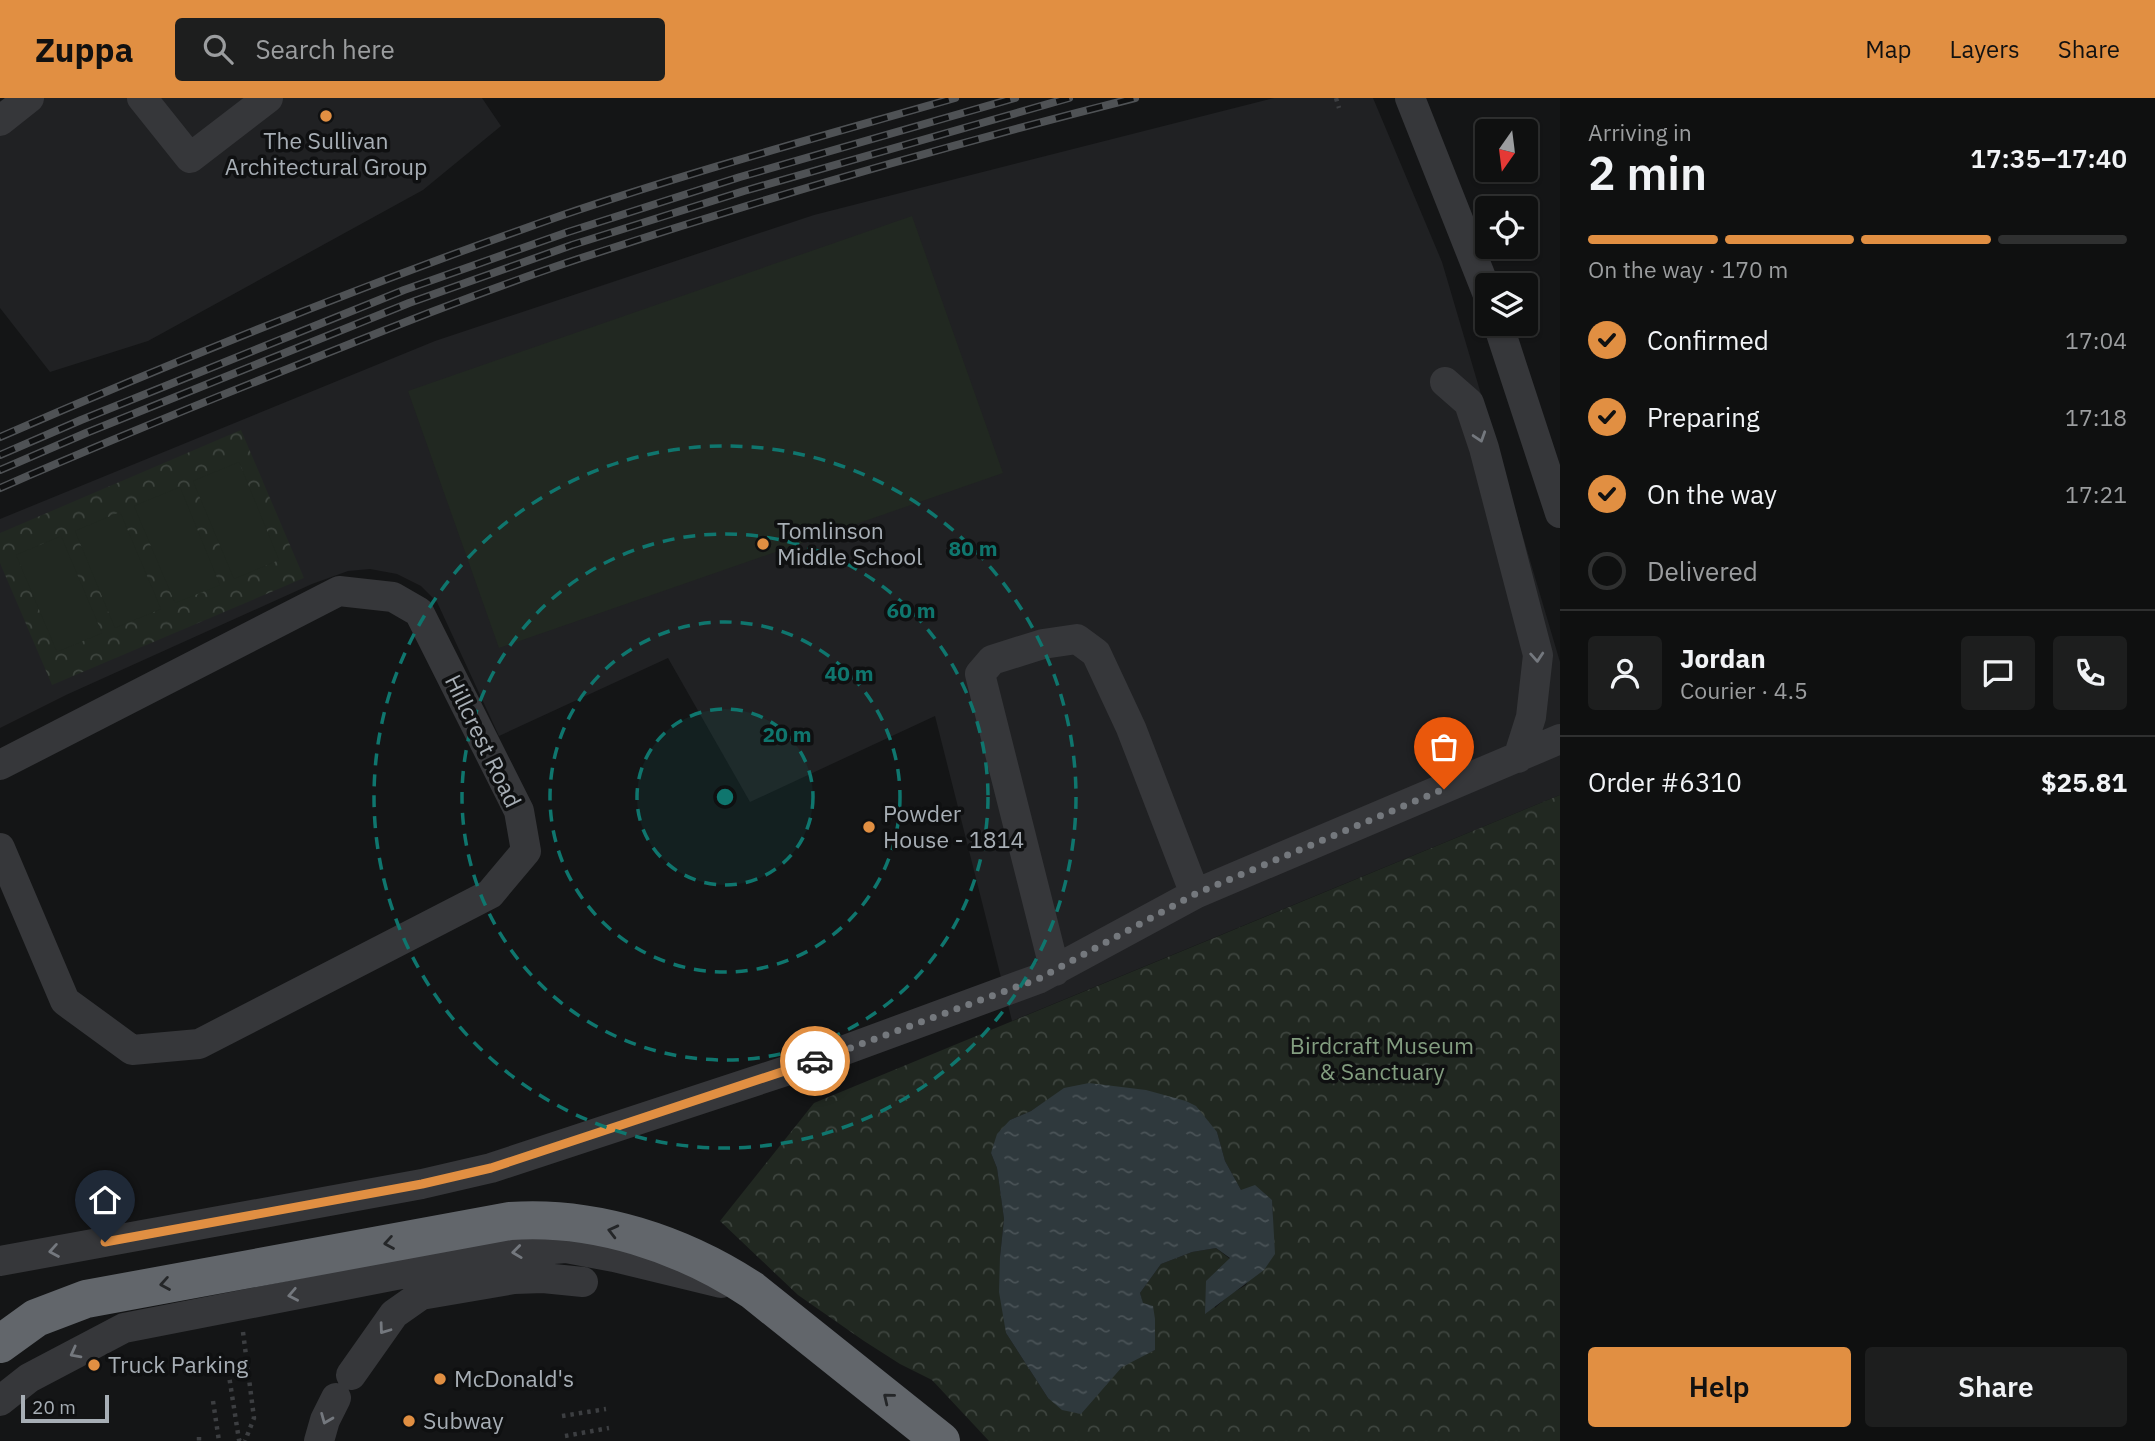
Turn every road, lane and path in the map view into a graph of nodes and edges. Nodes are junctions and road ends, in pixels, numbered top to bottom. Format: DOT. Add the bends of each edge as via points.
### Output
graph roads {
  1 [pos="29,98"];
  2 [pos="142,98"];
  3 [pos="268,98"];
  4 [pos="1336,98"];
  5 [pos="1410,98"];
  6 [pos="1339,108"];
  7 [pos="0,121"];
  8 [pos="1480,273"];
  9 [pos="1502,336"];
  10 [pos="1445,382"];
  11 [pos="1560,513"];
  12 [pos="1560,739"];
  13 [pos="1518,758"];
  14 [pos="0,765"];
  15 [pos="0,848"];
  16 [pos="1195,894"];
  17 [pos="1055,971"];
  18 [pos="0,1261"];
  19 [pos="583,1282"];
  20 [pos="752,1290"];
  21 [pos="242,1326"];
  22 [pos="0,1344"];
  23 [pos="227,1363"];
  24 [pos="0,1401"];
  25 [pos="213,1401"];
  26 [pos="606,1409"];
  27 [pos="562,1416"];
  28 [pos="610,1428"];
  29 [pos="565,1436"];
  30 [pos="219,1441"];
  31 [pos="243,1441"];
  32 [pos="319,1441"];
  33 [pos="941,1441"];
  1 -- 7 [label="street"];
  2 -- 3 [label="street" via="190,158"];
  4 -- 6 [label="path"];
  5 -- 8 [label="street"];
  9 -- 11 [label="street"];
  10 -- 13 [label="street, one-way" via="1469,403 1538,655 1531,718"];
  12 -- 13 [label="street"];
  13 -- 16 [label="street"];
  14 -- 15 [label="street, Hillcrest Road" via="339,591 393,597 419,612 519,811 526,851 490,894 199,1044 132,1050 65,1001"];
  16 -- 17 [label="street"];
  16 -- 17 [label="street" via="1131,728 1096,653 1077,639 992,660 980,674"];
  17 -- 18 [label="street, one-way" via="804,1065 491,1168"];
  19 -- 32 [label="street, one-way" via="514,1279 421,1295 394,1314 343,1386"];
  20 -- 22 [label="highway, one-way" via="701,1259 661,1244 571,1222 510,1221 86,1299 36,1318"];
  20 -- 24 [label="street, one-way" via="566,1248 514,1252 124,1328 29,1378"];
  33 -- 20 [label="highway, one-way"];
  21 -- 31 [label="path" via="254,1418"];
  23 -- 31 [label="path" via="239,1440"];
  25 -- 30 [label="path"];
  26 -- 27 [label="path"];
  28 -- 29 [label="path"];
}
